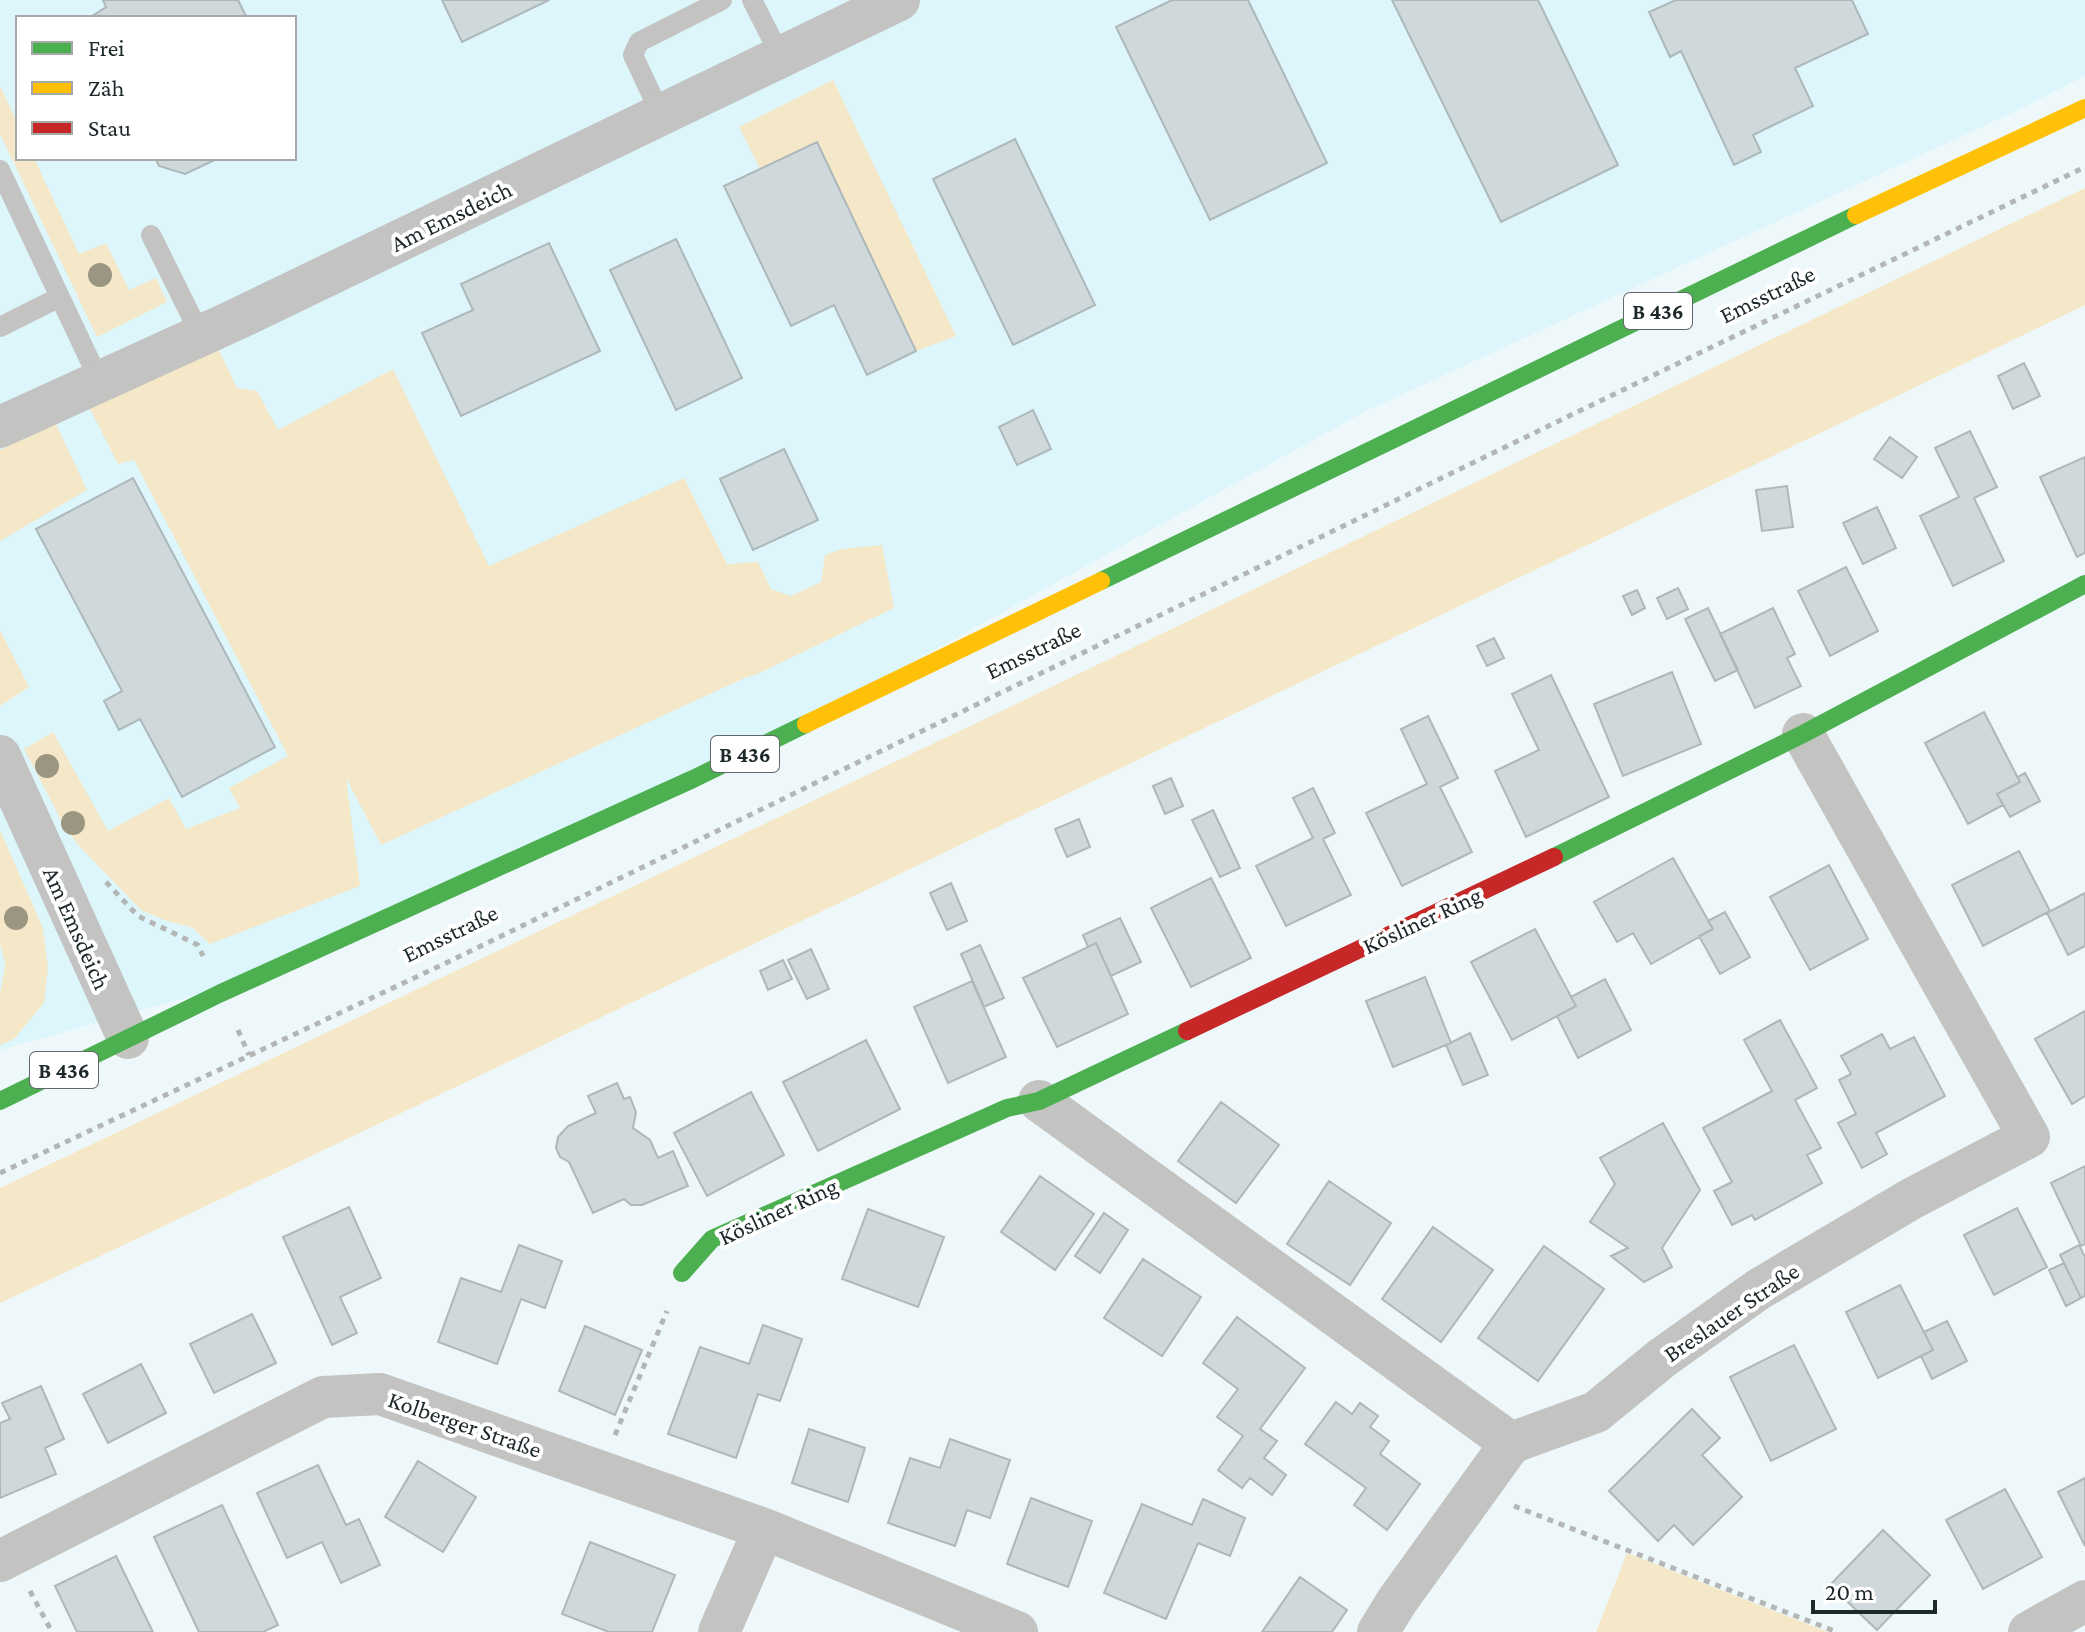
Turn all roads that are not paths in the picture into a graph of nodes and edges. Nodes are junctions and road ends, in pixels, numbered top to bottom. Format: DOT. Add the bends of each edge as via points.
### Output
graph roads {
  1 [pos="722,0"];
  2 [pos="752,0"];
  3 [pos="899,0"];
  4 [pos="781,57"];
  5 [pos="2085,108"];
  6 [pos="661,115"];
  7 [pos="0,170"];
  8 [pos="151,235"];
  9 [pos="60,297"];
  10 [pos="0,327"];
  11 [pos="201,336"];
  12 [pos="100,382"];
  13 [pos="0,427"];
  14 [pos="2085,584"];
  15 [pos="1803,734"];
  16 [pos="0,756"];
  17 [pos="128,1038"];
  18 [pos="0,1101"];
  19 [pos="1039,1101"];
  20 [pos="682,1273"];
  21 [pos="1511,1443"];
  22 [pos="764,1529"];
  23 [pos="0,1561"];
  24 [pos="2076,1613"];
  25 [pos="719,1632"];
  26 [pos="1017,1632"];
  27 [pos="1378,1632"];
  28 [pos="2029,1632"];
  1 -- 6 [label="lane" via="639,42 633,55"];
  2 -- 4 [label="lane"];
  3 -- 4 [label="street, Am Emsdeich"];
  4 -- 6 [label="street, Am Emsdeich"];
  5 -- 17 [label="main road, Emsstraße / B 436" via="693,779"];
  6 -- 11 [label="street, Am Emsdeich"];
  7 -- 9 [label="lane"];
  8 -- 11 [label="lane"];
  9 -- 10 [label="lane"];
  9 -- 12 [label="lane"];
  11 -- 12 [label="street, Am Emsdeich"];
  12 -- 13 [label="street, Am Emsdeich"];
  14 -- 15 [label="main road, Kösliner Ring"];
  15 -- 19 [label="main road, Kösliner Ring"];
  15 -- 21 [label="street, Breslauer Straße" via="2029,1137 1759,1289 1596,1412"];
  16 -- 17 [label="street, Am Emsdeich"];
  17 -- 18 [label="main road, Emsstraße / B 436"];
  19 -- 20 [label="main road, Kösliner Ring" via="1007,1108 712,1239"];
  19 -- 21 [label="street"];
  21 -- 27 [label="street"];
  22 -- 23 [label="street, Kolberger Straße" via="380,1394 323,1397"];
  22 -- 25 [label="street"];
  22 -- 26 [label="street, Kolberger Straße"];
  24 -- 28 [label="street"];
}
